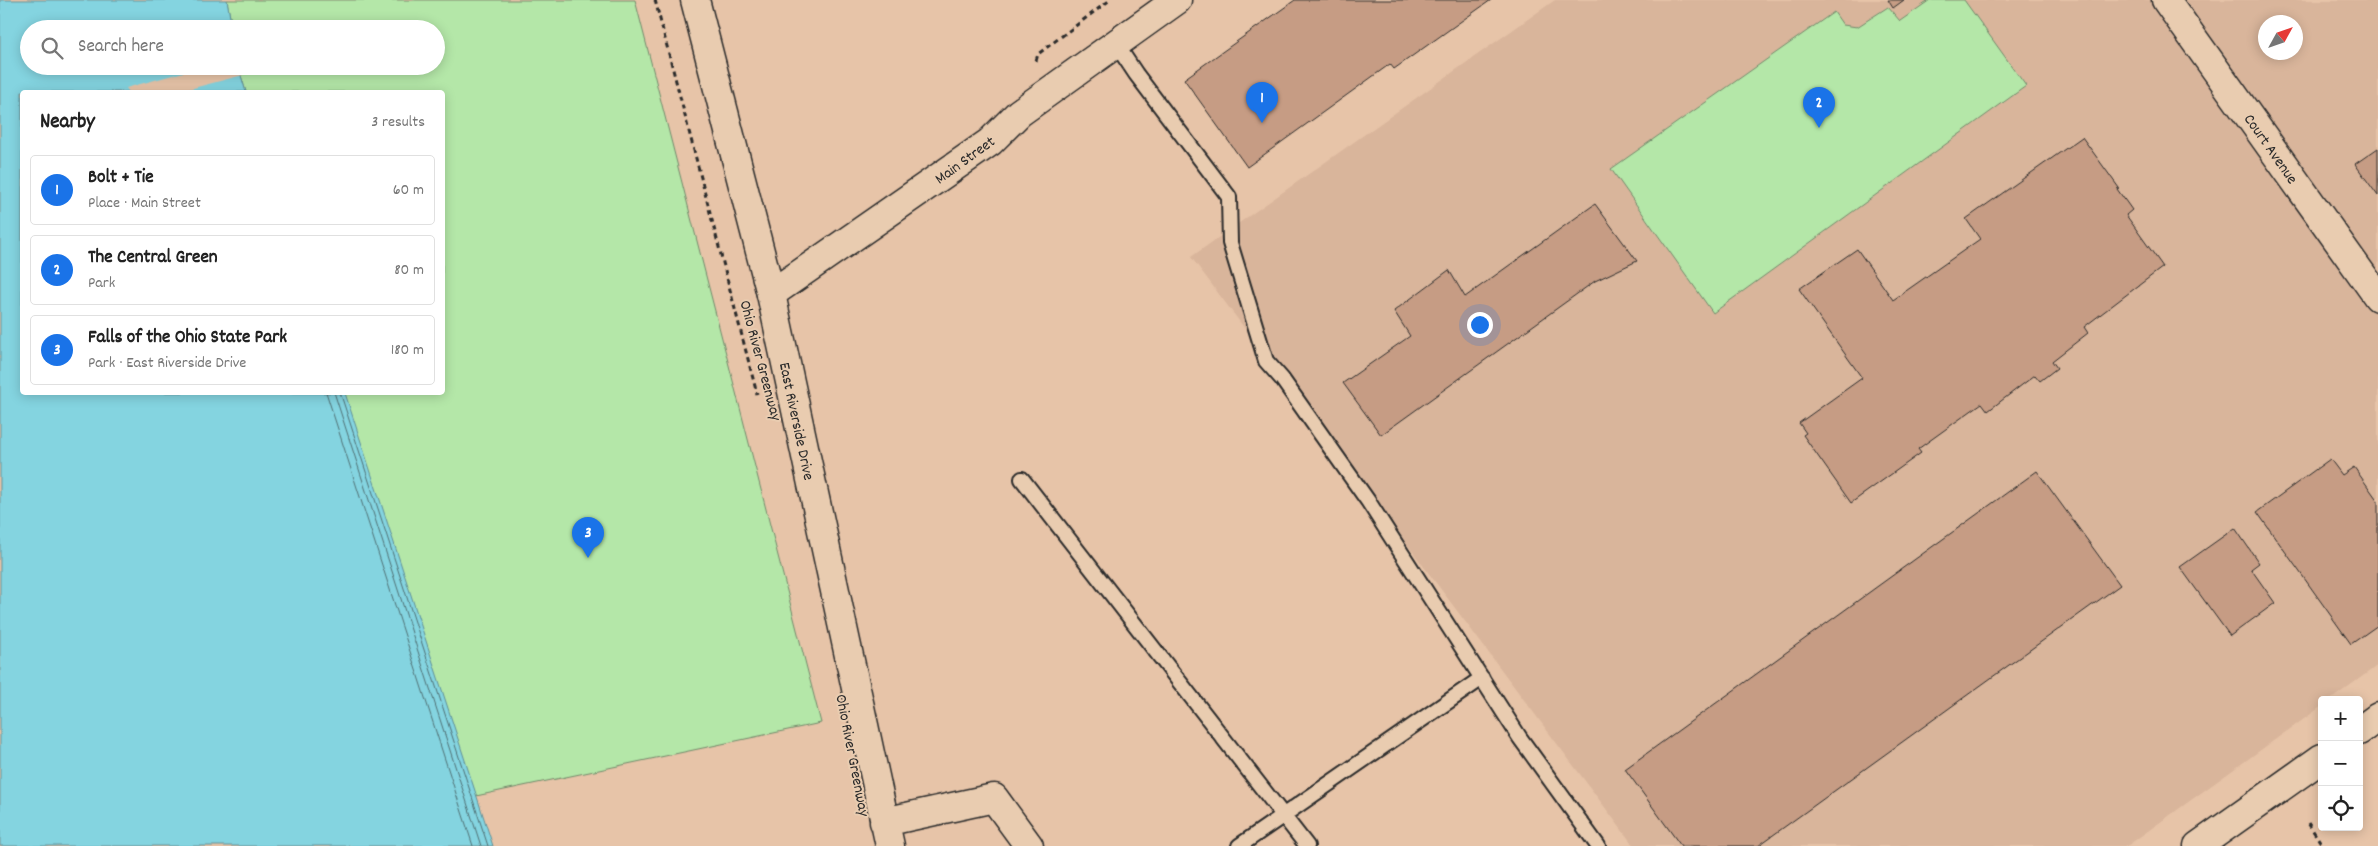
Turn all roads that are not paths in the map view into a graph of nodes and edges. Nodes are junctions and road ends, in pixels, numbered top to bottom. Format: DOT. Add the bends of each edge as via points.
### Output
graph roads {
  1 [pos="695,0"];
  2 [pos="1177,0"];
  3 [pos="2166,0"];
  4 [pos="1116,44"];
  5 [pos="771,294"];
  6 [pos="2378,297"];
  7 [pos="1022,479"];
  8 [pos="1482,678"];
  9 [pos="2378,717"];
  10 [pos="2363,728"];
  11 [pos="2318,761"];
  12 [pos="1284,815"];
  13 [pos="887,834"];
  14 [pos="1029,846"];
  15 [pos="1239,846"];
  16 [pos="1307,846"];
  17 [pos="1598,846"];
  18 [pos="2198,846"];
  1 -- 5 [label="street, East Riverside Drive"];
  2 -- 4 [label="street, Main Street"];
  3 -- 6 [label="street, Court Avenue"];
  4 -- 5 [label="street, Main Street" via="1019,113 990,142"];
  4 -- 8 [label="lane" via="1229,197 1230,244 1266,361 1368,501"];
  5 -- 13 [label="street, East Riverside Drive"];
  7 -- 12 [label="lane"];
  8 -- 12 [label="lane"];
  8 -- 17 [label="lane" via="1520,738"];
  9 -- 10 [label="street"];
  11 -- 18 [label="street"];
  12 -- 15 [label="lane"];
  12 -- 16 [label="lane"];
  13 -- 14 [label="street" via="994,798"];
}
